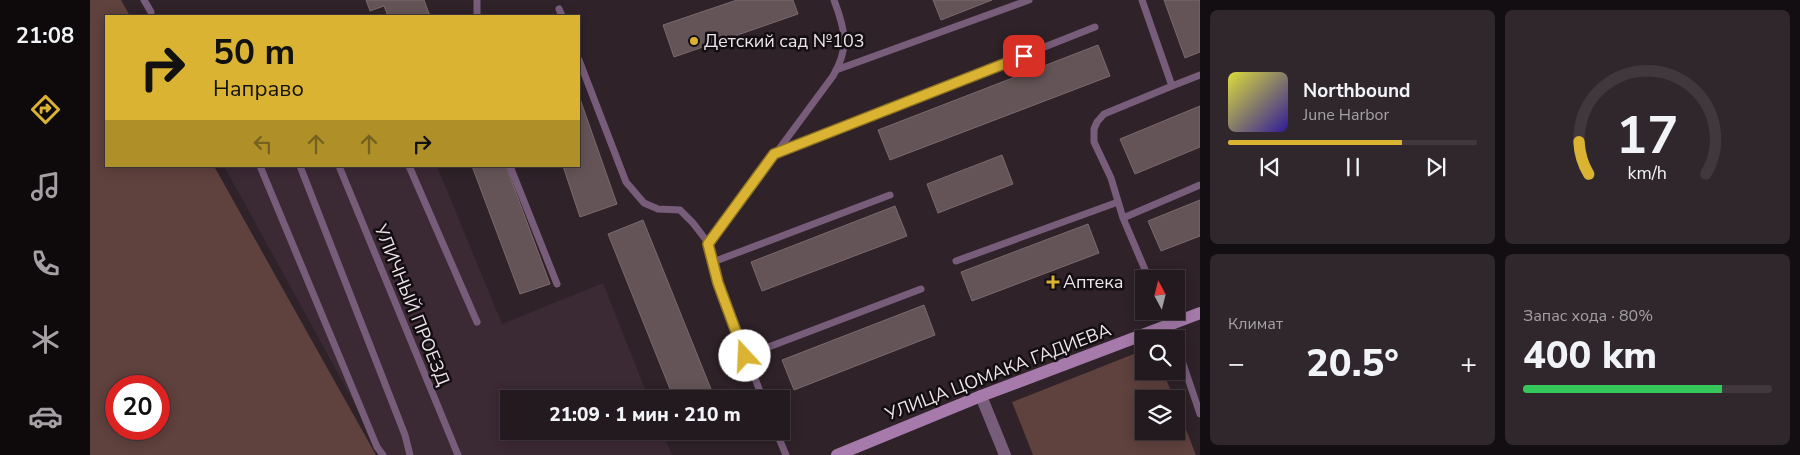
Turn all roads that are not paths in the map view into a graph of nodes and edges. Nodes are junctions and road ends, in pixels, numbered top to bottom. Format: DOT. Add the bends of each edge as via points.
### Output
graph roads {
  1 [pos="144,0"];
  2 [pos="477,0"];
  3 [pos="834,0"];
  4 [pos="1029,0"];
  5 [pos="1142,0"];
  6 [pos="151,12"];
  7 [pos="477,15"];
  8 [pos="1095,28"];
  9 [pos="580,63"];
  10 [pos="836,70"];
  11 [pos="1200,75"];
  12 [pos="1172,86"];
  13 [pos="774,154"];
  14 [pos="260,167"];
  15 [pos="300,167"];
  16 [pos="339,167"];
  17 [pos="409,167"];
  18 [pos="510,167"];
  19 [pos="1200,185"];
  20 [pos="890,195"];
  21 [pos="1118,202"];
  22 [pos="1123,218"];
  23 [pos="708,244"];
  24 [pos="956,260"];
  25 [pos="713,262"];
  26 [pos="1145,270"];
  27 [pos="557,284"];
  28 [pos="921,289"];
  29 [pos="1200,313"];
  30 [pos="1168,320"];
  31 [pos="477,322"];
  32 [pos="1170,324"];
  33 [pos="1172,330"];
  34 [pos="745,356"];
  35 [pos="1185,370"];
  36 [pos="758,390"];
  37 [pos="981,396"];
  38 [pos="1200,414"];
  39 [pos="780,440"];
  40 [pos="383,455"];
  41 [pos="410,455"];
  42 [pos="458,455"];
  43 [pos="786,455"];
  44 [pos="837,455"];
  45 [pos="1005,455"];
  1 -- 6 [label="lane"];
  2 -- 7 [label="lane"];
  3 -- 10 [label="lane" via="846,38 842,60"];
  4 -- 10 [label="lane"];
  5 -- 12 [label="lane"];
  8 -- 13 [label="lane"];
  9 -- 23 [label="lane" via="626,182 644,203 658,209 680,210"];
  10 -- 13 [label="lane"];
  11 -- 12 [label="lane"];
  12 -- 21 [label="lane" via="1104,114 1097,122 1094,142"];
  13 -- 23 [label="lane"];
  14 -- 40 [label="lane" via="377,448"];
  15 -- 41 [label="lane"];
  16 -- 42 [label="lane, УЛИЧНЫЙ ПРОЕЗД"];
  17 -- 31 [label="lane"];
  18 -- 27 [label="lane"];
  19 -- 22 [label="lane"];
  20 -- 25 [label="lane"];
  21 -- 22 [label="lane"];
  21 -- 24 [label="lane"];
  22 -- 26 [label="lane"];
  23 -- 25 [label="lane"];
  25 -- 34 [label="lane"];
  28 -- 34 [label="lane"];
  29 -- 32 [label="main road, УЛИЦА ЦОМАКА ГАДИЕВА"];
  30 -- 32 [label="lane"];
  32 -- 33 [label="lane"];
  32 -- 37 [label="main road, УЛИЦА ЦОМАКА ГАДИЕВА"];
  34 -- 36 [label="lane"];
  35 -- 38 [label="lane"];
  37 -- 44 [label="main road, УЛИЦА ЦОМАКА ГАДИЕВА"];
  37 -- 45 [label="street"];
  39 -- 43 [label="lane"];
}
